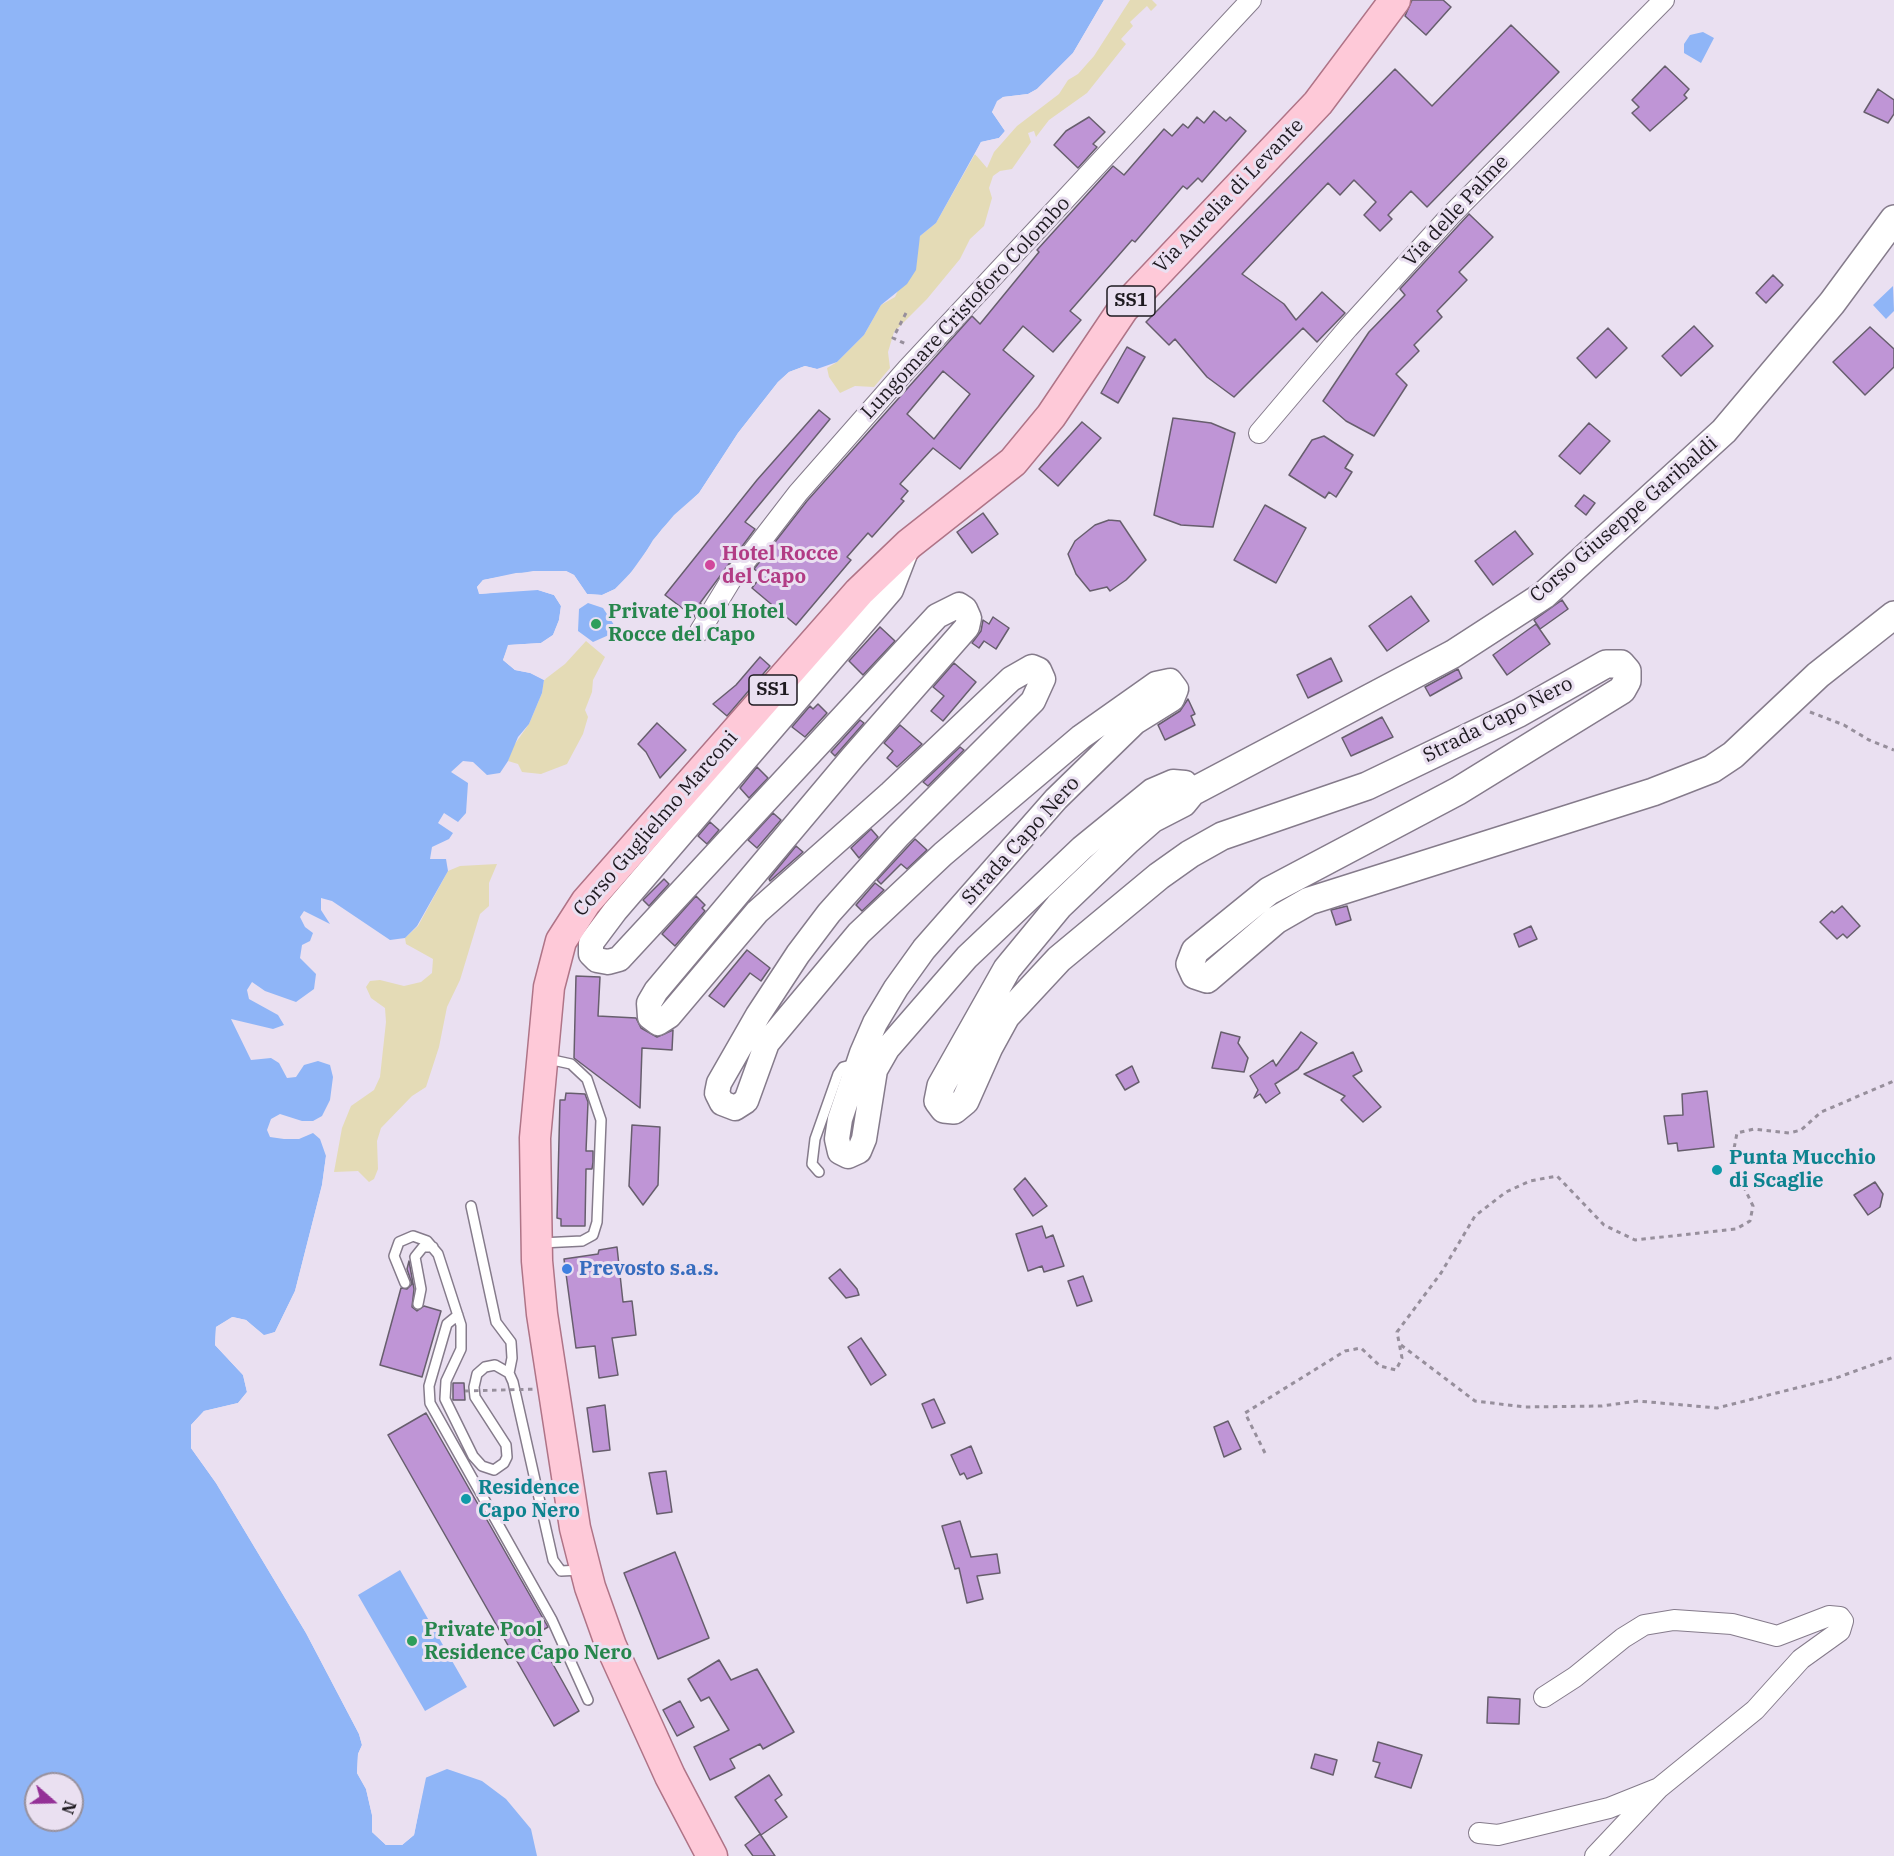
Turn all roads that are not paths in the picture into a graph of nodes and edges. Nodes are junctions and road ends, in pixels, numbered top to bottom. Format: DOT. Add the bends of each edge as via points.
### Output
graph roads {
  1 [pos="1251,0"];
  2 [pos="1395,0"];
  3 [pos="1664,0"];
  4 [pos="1894,219"];
  5 [pos="1259,433"];
  6 [pos="909,544"];
  7 [pos="859,592"];
  8 [pos="1894,615"];
  9 [pos="700,631"];
  10 [pos="1192,792"];
  11 [pos="542,1058"];
  12 [pos="857,1064"];
  13 [pos="819,1172"];
  14 [pos="471,1206"];
  15 [pos="537,1243"];
  16 [pos="433,1247"];
  17 [pos="405,1283"];
  18 [pos="417,1304"];
  19 [pos="458,1315"];
  20 [pos="509,1373"];
  21 [pos="586,1569"];
  22 [pos="1544,1697"];
  23 [pos="588,1700"];
  24 [pos="1659,1788"];
  25 [pos="1479,1833"];
  26 [pos="712,1856"];
  27 [pos="1595,1856"];
  1 -- 9 [label="street, Lungomare Cristoforo Colombo" via="907,369 767,531"];
  2 -- 6 [label="main road, Via Aurelia di Levante / SS1" via="1318,103 1124,309 1051,416 1013,462"];
  3 -- 5 [label="street, Via delle Palme" via="1450,216"];
  4 -- 10 [label="main road, Corso Giuseppe Garibaldi" via="1832,303 1724,431 1544,595 1453,654"];
  6 -- 7 [label="main road, Via Aurelia di Levante / SS1"];
  6 -- 12 [label="street, Strada Capo Nero" via="891,590 591,943 591,954 597,960 608,963 619,959 937,616 958,605 965,609 967,627 656,991 649,1003 650,1017 658,1023 669,1016 757,912 891,793 1011,678 1032,667 1039,670 1042,679 1033,701 898,836 798,954 719,1083 718,1097 726,1106 735,1108 746,1101 767,1043 859,933 943,854 1081,737 1138,695 1170,681 1176,689 1172,699 1135,722 1056,799 924,949 875,1023"];
  7 -- 11 [label="main road, Corso Guglielmo Marconi / SS1" via="573,919 555,960"];
  8 -- 10 [label="main road, Strada Capo Nero" via="1849,649 1733,755 1712,769 1653,792 1309,901 1269,925 1206,979 1195,975 1190,964 1196,951 1269,891 1458,791 1622,690 1627,671 1616,662 1606,664 1519,713 1367,786 1222,836 1159,876 1059,959 1006,1016 965,1101 954,1110 944,1109 938,1101 941,1086 1007,969 1059,906 1091,875 1152,819 1183,803"];
  10 -- 12 [label="street, Strada Capo Nero" via="1185,783 1173,782 1152,791 1082,848 967,957 887,1049 875,1070 864,1139 859,1151 848,1156 840,1152 837,1139"];
  11 -- 15 [label="main road, Corso Guglielmo Marconi / SS1" via="535,1138"];
  11 -- 15 [label="lane" via="571,1064 580,1071 593,1090 601,1120 597,1222 593,1235 582,1241"];
  12 -- 13 [label="lane" via="843,1066 838,1074 815,1139 812,1164"];
  14 -- 20 [label="lane" via="496,1322 511,1342"];
  15 -- 21 [label="main road, Corso Guglielmo Marconi / SS1" via="542,1314 575,1528"];
  16 -- 17 [label="lane" via="413,1236 399,1242 394,1256"];
  16 -- 18 [label="lane" via="423,1247 415,1257 420,1290"];
  16 -- 19 [label="lane"];
  19 -- 20 [label="lane" via="463,1341 447,1381 445,1399 473,1456 488,1469 499,1468 508,1451 477,1403 475,1381 485,1367 495,1365"];
  19 -- 23 [label="lane" via="447,1324 429,1386 430,1403 552,1620"];
  20 -- 21 [label="lane" via="553,1560 561,1571"];
  21 -- 26 [label="main road, Corso Guglielmo Marconi / SS1" via="611,1646 670,1776"];
  22 -- 24 [label="street" via="1644,1625 1674,1620 1732,1624 1777,1636 1829,1616 1840,1617 1840,1631 1801,1659 1755,1710"];
  24 -- 25 [label="street" via="1609,1808 1498,1835"];
  24 -- 27 [label="street"];
}
